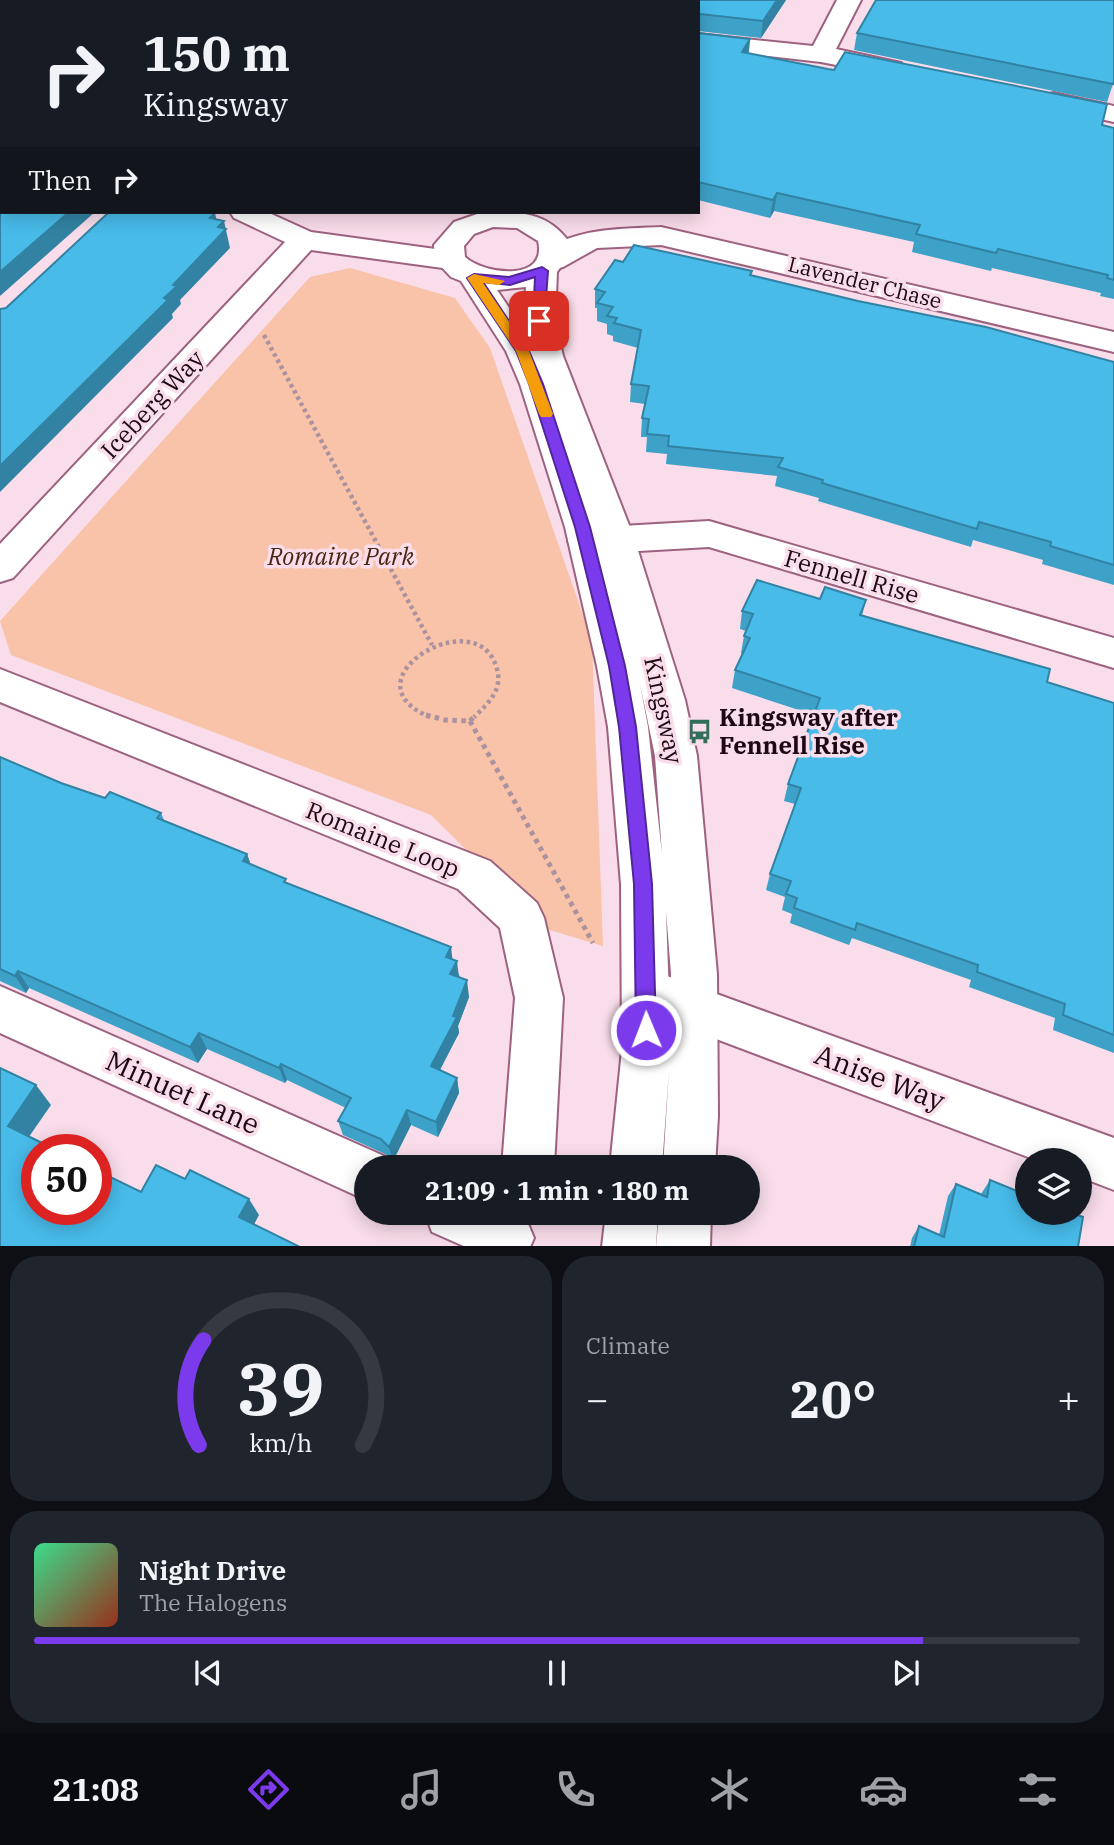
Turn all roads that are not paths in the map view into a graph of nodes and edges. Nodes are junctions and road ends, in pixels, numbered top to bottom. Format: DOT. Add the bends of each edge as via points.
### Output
graph roads {
  1 [pos="849,0"];
  2 [pos="700,41"];
  3 [pos="821,54"];
  4 [pos="914,73"];
  5 [pos="1034,97"];
  6 [pos="1114,114"];
  7 [pos="248,214"];
  8 [pos="522,219"];
  9 [pos="614,237"];
  10 [pos="304,240"];
  11 [pos="461,243"];
  12 [pos="547,266"];
  13 [pos="1114,342"];
  14 [pos="601,539"];
  15 [pos="0,568"];
  16 [pos="1114,653"];
  17 [pos="0,685"];
  18 [pos="645,990"];
  19 [pos="694,1008"];
  20 [pos="0,1009"];
  21 [pos="529,1155"];
  22 [pos="637,1155"];
  23 [pos="690,1155"];
  24 [pos="1114,1164"];
  25 [pos="354,1169"];
  26 [pos="487,1225"];
  27 [pos="631,1225"];
  28 [pos="684,1225"];
  29 [pos="508,1232"];
  30 [pos="629,1246"];
  31 [pos="683,1246"];
  1 -- 3 [label="street"];
  2 -- 3 [label="street"];
  3 -- 4 [label="street"];
  5 -- 6 [label="street"];
  7 -- 10 [label="street"];
  8 -- 9 [label="street, Lavender Chase"];
  8 -- 11 [label="street" via="489,219"];
  8 -- 12 [label="street, Kingsway" via="554,242"];
  9 -- 12 [label="street, Lavender Chase" via="592,240"];
  9 -- 13 [label="street, Lavender Chase" via="661,236 720,248"];
  10 -- 11 [label="street" via="361,247"];
  10 -- 15 [label="street, Iceberg Way"];
  11 -- 12 [label="street" via="510,281"];
  11 -- 14 [label="street, Kingsway" via="522,351"];
  12 -- 14 [label="street, Kingsway" via="539,321 547,356 593,471"];
  14 -- 16 [label="street, Fennell Rise" via="709,534"];
  14 -- 18 [label="street, Kingsway" via="628,727 643,884"];
  14 -- 19 [label="street, Kingsway" via="665,699 676,756"];
  17 -- 21 [label="street, Romaine Loop" via="474,875 521,918 539,998"];
  18 -- 19 [label="street, Anise Way"];
  18 -- 22 [label="street, Kingsway" via="646,1050"];
  19 -- 23 [label="street, Kingsway"];
  19 -- 24 [label="street, Anise Way"];
  20 -- 25 [label="street, Minuet Lane"];
  26 -- 29 [label="street"];
  27 -- 30 [label="street"];
  28 -- 31 [label="street"];
}
